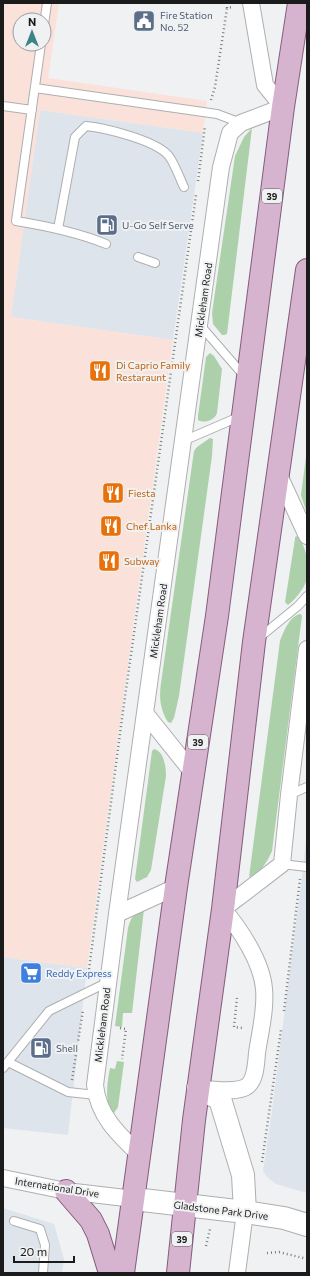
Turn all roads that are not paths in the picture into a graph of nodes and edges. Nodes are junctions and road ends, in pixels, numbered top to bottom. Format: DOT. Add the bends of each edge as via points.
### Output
graph roads {
  1 [pos="251,3"];
  2 [pos="299,3"];
  3 [pos="40,52"];
  4 [pos="35,88"];
  5 [pos="3,106"];
  6 [pos="283,107"];
  7 [pos="32,110"];
  8 [pos="241,123"];
  9 [pos="184,187"];
  10 [pos="58,229"];
  11 [pos="106,244"];
  12 [pos="138,257"];
  13 [pos="155,263"];
  14 [pos="307,270"];
  15 [pos="199,325"];
  16 [pos="248,380"];
  17 [pos="244,415"];
  18 [pos="183,441"];
  19 [pos="278,473"];
  20 [pos="307,536"];
  21 [pos="307,596"];
  22 [pos="254,642"];
  23 [pos="307,649"];
  24 [pos="303,707"];
  25 [pos="145,713"];
  26 [pos="193,773"];
  27 [pos="307,786"];
  28 [pos="289,795"];
  29 [pos="282,864"];
  30 [pos="307,867"];
  31 [pos="176,887"];
  32 [pos="223,909"];
  33 [pos="117,914"];
  34 [pos="108,982"];
  35 [pos="6,1065"];
  36 [pos="198,1088"];
  37 [pos="96,1095"];
  38 [pos="140,1155"];
  39 [pos="3,1178"];
  40 [pos="66,1191"];
  41 [pos="134,1199"];
  42 [pos="186,1205"];
  43 [pos="245,1212"];
  44 [pos="14,1221"];
  45 [pos="307,1225"];
  46 [pos="43,1273"];
  47 [pos="110,1273"];
  48 [pos="123,1273"];
  49 [pos="178,1273"];
  50 [pos="237,1273"];
  1 -- 6 [label="street" via="265,85"];
  2 -- 6 [label="main road, 39"];
  3 -- 4 [label="lane"];
  4 -- 7 [label="lane"];
  4 -- 8 [label="lane" via="217,114"];
  5 -- 7 [label="lane"];
  6 -- 8 [label="street, Mickleham Road"];
  6 -- 16 [label="main road, 39"];
  7 -- 10 [label="lane" via="16,221"];
  8 -- 15 [label="street, Mickleham Road" via="230,133 221,167"];
  9 -- 10 [label="lane" via="168,154 152,144 101,127 86,126 75,137"];
  10 -- 11 [label="lane"];
  12 -- 13 [label="lane"];
  14 -- 19 [label="main road, 39"];
  15 -- 16 [label="lane"];
  15 -- 18 [label="street, Mickleham Road"];
  16 -- 17 [label="main road, 39"];
  17 -- 18 [label="lane"];
  17 -- 26 [label="main road, 39"];
  18 -- 25 [label="street, Mickleham Road"];
  19 -- 20 [label="street"];
  19 -- 22 [label="main road, 39"];
  21 -- 22 [label="lane"];
  22 -- 32 [label="main road, 39"];
  23 -- 24 [label="street"];
  24 -- 28 [label="street"];
  25 -- 26 [label="street"];
  25 -- 33 [label="street, Mickleham Road"];
  26 -- 31 [label="main road, 39"];
  27 -- 28 [label="lane"];
  28 -- 29 [label="street"];
  29 -- 30 [label="lane"];
  29 -- 32 [label="street"];
  31 -- 33 [label="street"];
  31 -- 38 [label="main road, 39"];
  32 -- 36 [label="main road, 39"];
  32 -- 36 [label="street" via="246,941 260,969 263,983 255,1071 250,1083 244,1087"];
  33 -- 34 [label="street, Mickleham Road"];
  34 -- 35 [label="lane" via="48,1010"];
  34 -- 37 [label="street, Mickleham Road" via="97,1062"];
  35 -- 37 [label="lane" via="71,1092"];
  36 -- 42 [label="main road, 39"];
  36 -- 43 [label="street" via="220,1099 243,1175"];
  37 -- 38 [label="street, Mickleham Road" via="113,1129"];
  38 -- 41 [label="main road, 39"];
  39 -- 40 [label="street, International Drive"];
  40 -- 41 [label="street, International Drive"];
  40 -- 47 [label="main road" via="98,1234"];
  41 -- 42 [label="street, Gladstone Park Drive"];
  41 -- 48 [label="main road, 39"];
  42 -- 43 [label="street, Gladstone Park Drive"];
  42 -- 49 [label="main road, 39"];
  43 -- 45 [label="street, Gladstone Park Drive" via="284,1218"];
  43 -- 50 [label="street"];
  44 -- 46 [label="lane" via="40,1229 45,1245"];
}
